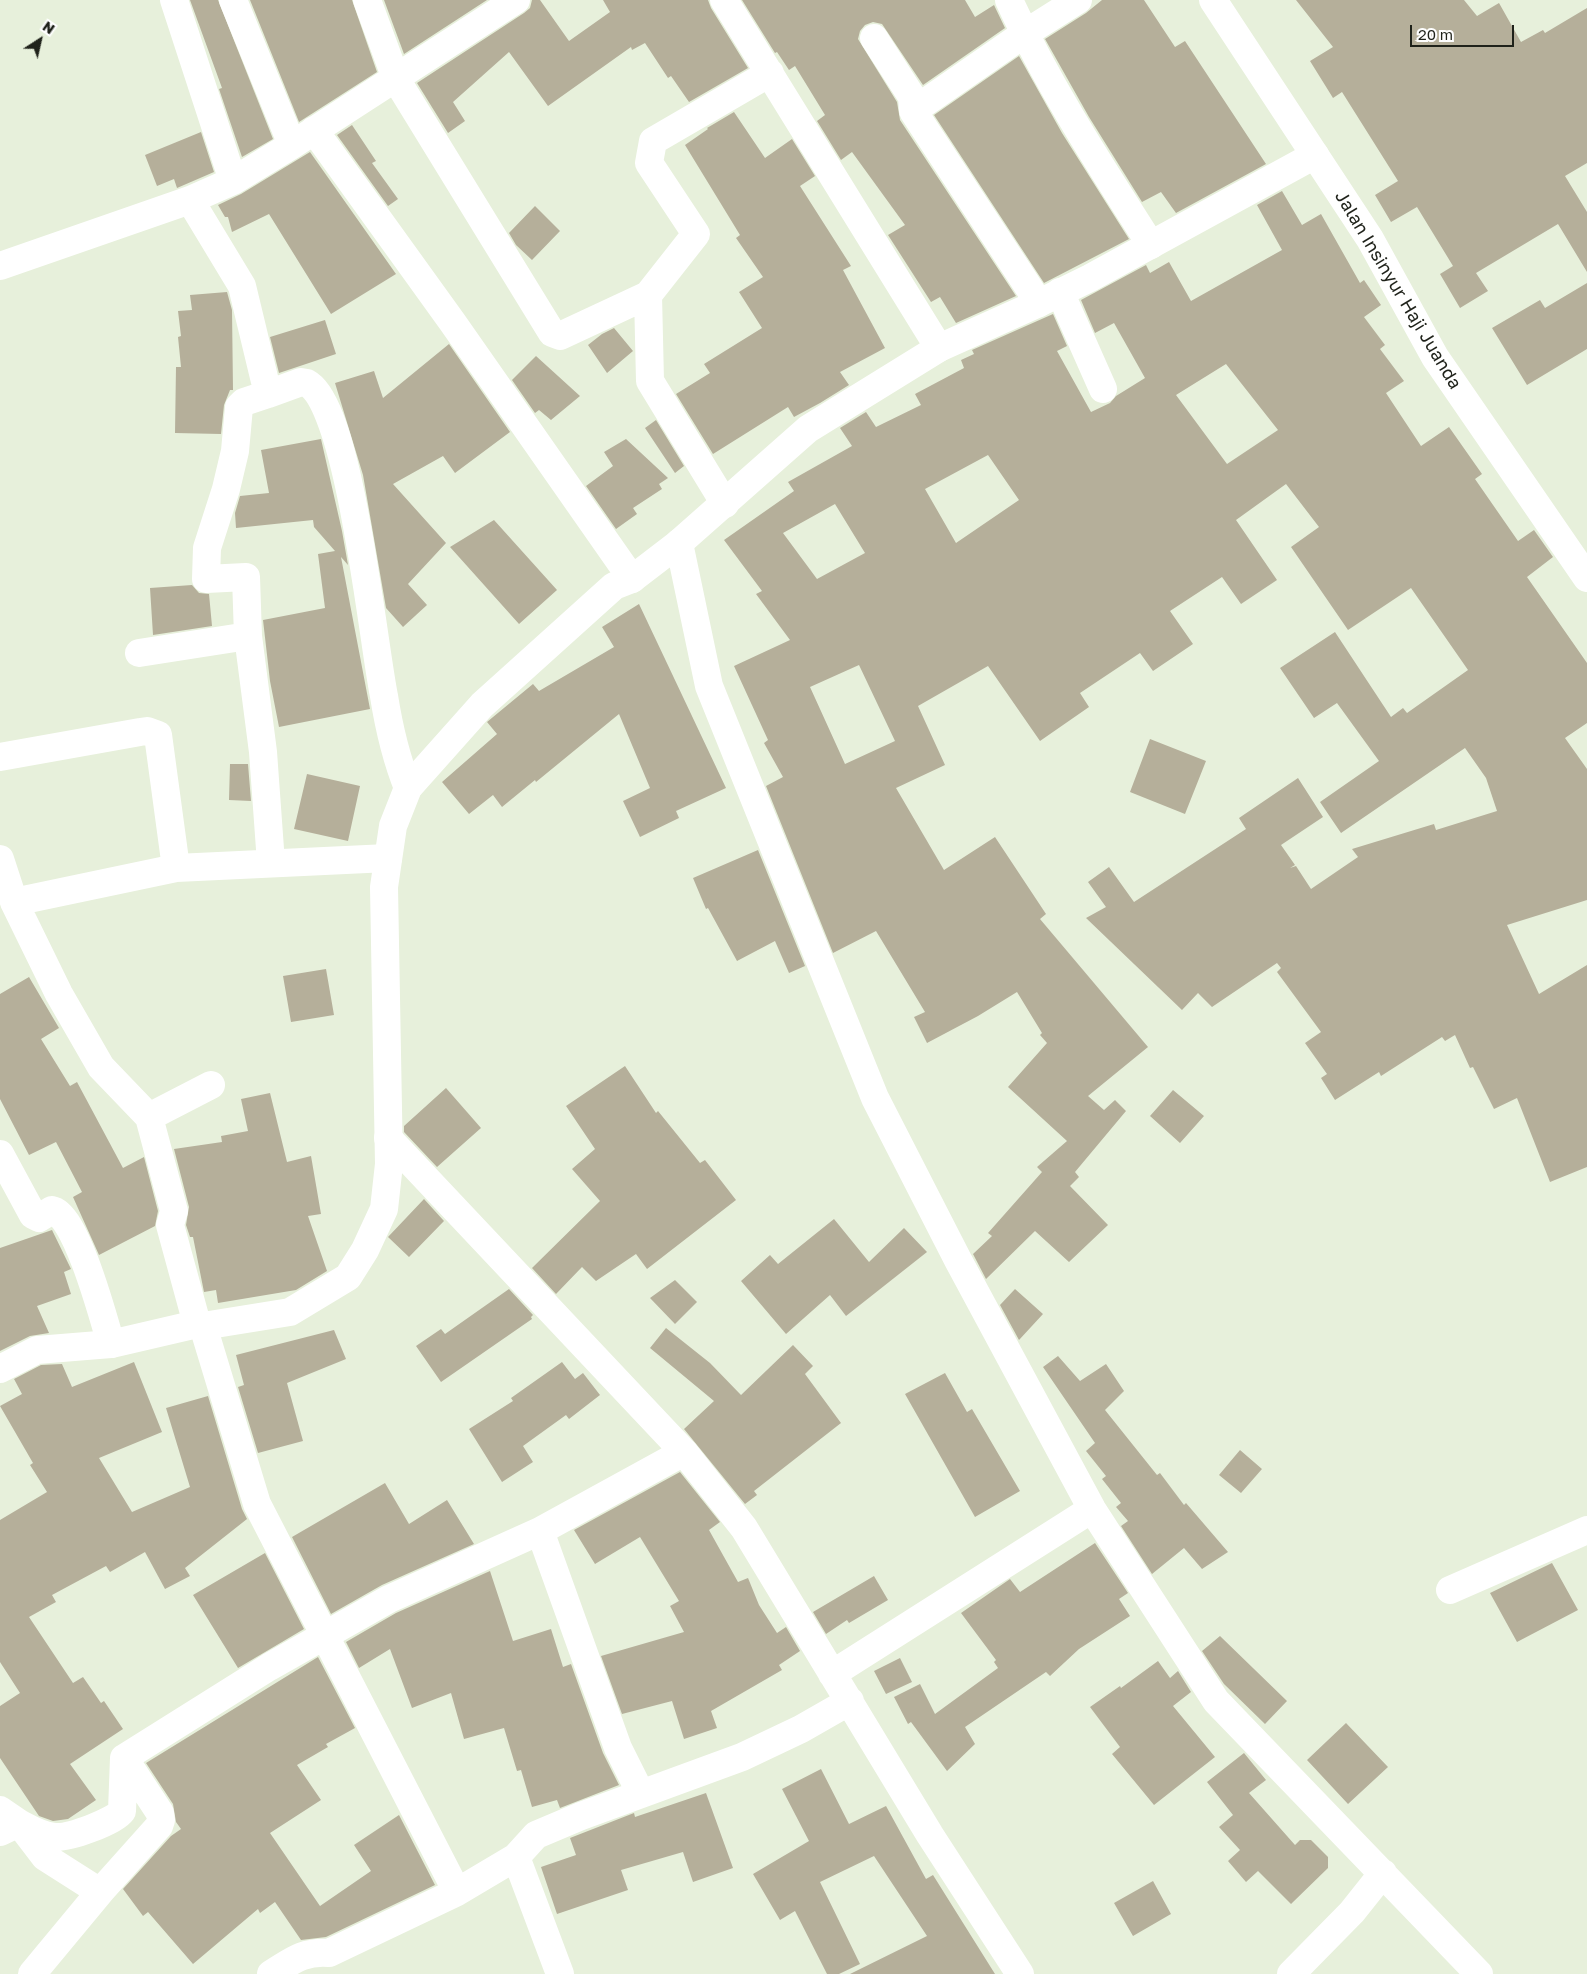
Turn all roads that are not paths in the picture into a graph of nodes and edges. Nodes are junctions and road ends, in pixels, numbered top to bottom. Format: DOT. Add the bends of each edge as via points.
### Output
graph roads {
  1 [pos="174,0"];
  2 [pos="233,0"];
  3 [pos="367,0"];
  4 [pos="516,0"];
  5 [pos="724,0"];
  6 [pos="1009,0"];
  7 [pos="1078,0"];
  8 [pos="1213,0"];
  9 [pos="1024,34"];
  10 [pos="874,38"];
  11 [pos="770,73"];
  12 [pos="396,79"];
  13 [pos="914,111"];
  14 [pos="303,138"];
  15 [pos="1315,154"];
  16 [pos="233,181"];
  17 [pos="190,200"];
  18 [pos="1151,245"];
  19 [pos="0,266"];
  20 [pos="648,295"];
  21 [pos="1049,298"];
  22 [pos="939,348"];
  23 [pos="1103,389"];
  24 [pos="268,394"];
  25 [pos="725,504"];
  26 [pos="679,543"];
  27 [pos="1587,578"];
  28 [pos="632,579"];
  29 [pos="248,636"];
  30 [pos="139,653"];
  31 [pos="0,757"];
  32 [pos="408,788"];
  33 [pos="388,858"];
  34 [pos="0,859"];
  35 [pos="271,863"];
  36 [pos="176,868"];
  37 [pos="14,902"];
  38 [pos="212,1085"];
  39 [pos="149,1117"];
  40 [pos="388,1138"];
  41 [pos="0,1154"];
  42 [pos="200,1325"];
  43 [pos="110,1344"];
  44 [pos="0,1369"];
  45 [pos="684,1452"];
  46 [pos="1092,1509"];
  47 [pos="1587,1530"];
  48 [pos="540,1531"];
  49 [pos="1450,1590"];
  50 [pos="324,1635"];
  51 [pos="832,1674"];
  52 [pos="850,1701"];
  53 [pos="124,1758"];
  54 [pos="641,1794"];
  55 [pos="6,1822"];
  56 [pos="516,1857"];
  57 [pos="1384,1873"];
  58 [pos="100,1892"];
  59 [pos="457,1892"];
  60 [pos="1013,1971"];
  61 [pos="32,1974"];
  62 [pos="271,1974"];
  63 [pos="560,1974"];
  64 [pos="1292,1974"];
  65 [pos="1479,1974"];
  1 -- 16 [label="street"];
  2 -- 14 [label="street"];
  3 -- 12 [label="street"];
  4 -- 12 [label="street"];
  5 -- 11 [label="street"];
  6 -- 9 [label="street"];
  7 -- 9 [label="street"];
  8 -- 15 [label="street, Jalan Insinyur Haji Juanda"];
  9 -- 13 [label="street"];
  9 -- 18 [label="street" via="1086,143"];
  10 -- 13 [label="street" via="912,97"];
  11 -- 20 [label="street" via="652,141 650,163 696,234"];
  11 -- 22 [label="street"];
  12 -- 14 [label="street"];
  12 -- 20 [label="street" via="552,333 560,336"];
  13 -- 21 [label="street"];
  14 -- 16 [label="street"];
  14 -- 28 [label="street" via="453,323"];
  15 -- 18 [label="street"];
  15 -- 27 [label="street, Jalan Insinyur Haji Juanda" via="1370,239 1435,356"];
  16 -- 17 [label="street"];
  17 -- 19 [label="street"];
  17 -- 24 [label="street" via="242,286"];
  18 -- 21 [label="street"];
  20 -- 25 [label="street" via="650,381"];
  21 -- 22 [label="street"];
  21 -- 23 [label="street"];
  22 -- 25 [label="street" via="808,429 761,468"];
  24 -- 29 [label="street" via="244,402 239,407 235,450 226,490 207,548 206,579 246,577"];
  24 -- 32 [label="street" via="301,382 307,383 317,392 333,427 355,508 395,755"];
  25 -- 26 [label="street"];
  26 -- 28 [label="street"];
  26 -- 46 [label="street" via="709,686 875,1098"];
  28 -- 32 [label="street" via="614,586 482,705"];
  29 -- 30 [label="street"];
  29 -- 35 [label="street" via="263,752"];
  31 -- 36 [label="street" via="140,732 158,735"];
  32 -- 33 [label="street" via="393,826"];
  33 -- 35 [label="street"];
  33 -- 40 [label="street" via="384,887"];
  34 -- 37 [label="street"];
  35 -- 36 [label="street"];
  36 -- 37 [label="street"];
  37 -- 39 [label="street" via="59,994 101,1068"];
  38 -- 39 [label="street"];
  39 -- 42 [label="street" via="174,1211 170,1225"];
  40 -- 42 [label="street" via="384,1209 348,1277 290,1312"];
  40 -- 45 [label="street"];
  41 -- 43 [label="street" via="32,1215 39,1218 52,1210 62,1214 89,1270"];
  42 -- 43 [label="street"];
  42 -- 50 [label="street" via="257,1504"];
  43 -- 44 [label="street" via="37,1350"];
  45 -- 48 [label="street"];
  45 -- 51 [label="street" via="744,1528"];
  46 -- 51 [label="street"];
  46 -- 57 [label="street" via="1216,1700"];
  47 -- 49 [label="street"];
  48 -- 50 [label="street" via="389,1599"];
  48 -- 54 [label="street" via="618,1748"];
  50 -- 53 [label="street"];
  50 -- 59 [label="street"];
  51 -- 52 [label="street"];
  52 -- 54 [label="street" via="742,1757"];
  52 -- 60 [label="street"];
  53 -- 55 [label="street" via="122,1811 110,1822 57,1838"];
  53 -- 58 [label="street" via="162,1820"];
  54 -- 56 [label="street" via="536,1835"];
  55 -- 58 [label="street" via="44,1858"];
  56 -- 59 [label="street"];
  56 -- 63 [label="street"];
  57 -- 64 [label="street" via="1352,1912"];
  57 -- 65 [label="street"];
  58 -- 61 [label="street"];
  59 -- 62 [label="street" via="329,1953 312,1952 299,1957"];
}
